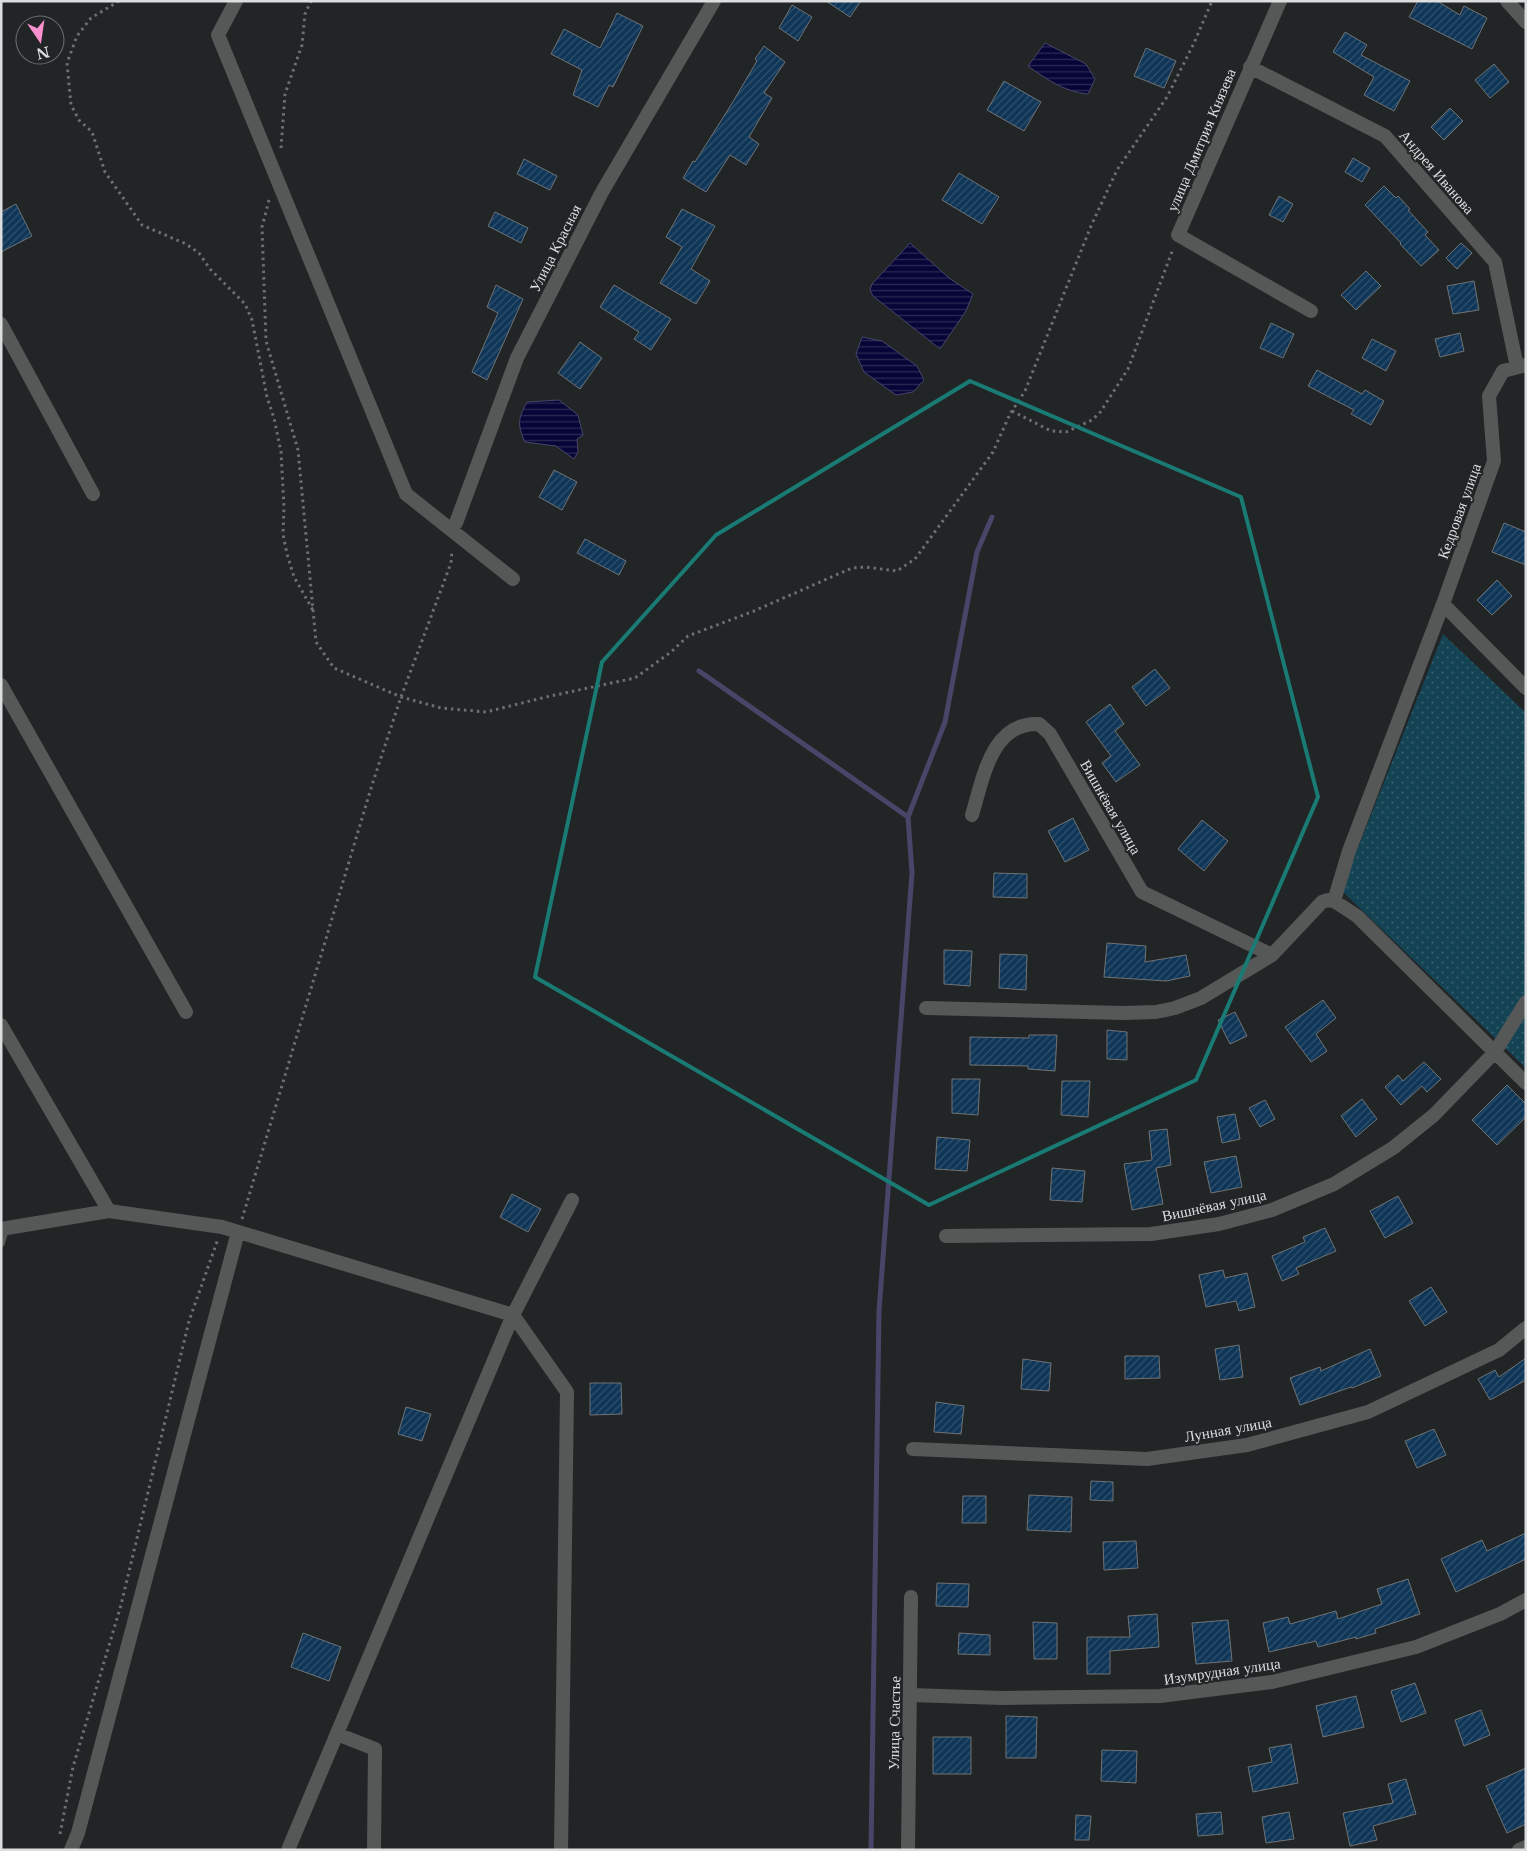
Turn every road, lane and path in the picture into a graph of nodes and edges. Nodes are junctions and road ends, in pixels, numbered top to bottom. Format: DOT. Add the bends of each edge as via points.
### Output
graph roads {
  1 [pos="119,1"];
  2 [pos="236,1"];
  3 [pos="311,1"];
  4 [pos="714,1"];
  5 [pos="1212,1"];
  6 [pos="1280,1"];
  7 [pos="1507,1"];
  8 [pos="1526,22"];
  9 [pos="1250,67"];
  10 [pos="281,150"];
  11 [pos="275,174"];
  12 [pos="1178,235"];
  13 [pos="1311,311"];
  14 [pos="1,324"];
  15 [pos="1521,366"];
  16 [pos="1012,411"];
  17 [pos="93,494"];
  18 [pos="456,528"];
  19 [pos="513,579"];
  20 [pos="1443,604"];
  21 [pos="315,613"];
  22 [pos="1,685"];
  23 [pos="1526,688"];
  24 [pos="402,697"];
  25 [pos="972,815"];
  26 [pos="1334,901"];
  27 [pos="1272,955"];
  28 [pos="1526,1002"];
  29 [pos="926,1008"];
  30 [pos="186,1012"];
  31 [pos="1,1025"];
  32 [pos="1495,1052"];
  33 [pos="1526,1083"];
  34 [pos="572,1200"];
  35 [pos="109,1211"];
  36 [pos="222,1227"];
  37 [pos="3,1229"];
  38 [pos="238,1232"];
  39 [pos="946,1236"];
  40 [pos="1,1243"];
  41 [pos="513,1316"];
  42 [pos="1526,1328"];
  43 [pos="913,1449"];
  44 [pos="911,1597"];
  45 [pos="1526,1600"];
  46 [pos="910,1695"];
  47 [pos="337,1734"];
  48 [pos="58,1840"];
  49 [pos="1526,1847"];
  50 [pos="71,1850"];
  51 [pos="288,1850"];
  52 [pos="374,1850"];
  53 [pos="561,1850"];
  54 [pos="908,1850"];
  55 [pos="1519,1850"];
  1 -- 21 [label="path" via="91,18 77,36 67,63 71,105 79,120 92,132 106,172 142,225 199,253 210,270 245,304 252,320 281,452 283,534 287,554 294,577"];
  2 -- 11 [label="street" via="218,35"];
  3 -- 10 [label="path" via="305,14 302,45 285,94"];
  4 -- 18 [label="street, Улица Красная" via="602,192 517,358"];
  5 -- 16 [label="path" via="1167,97 1117,170 1025,391"];
  6 -- 9 [label="street, улица Дмитрия Князева"];
  7 -- 8 [label="street"];
  9 -- 12 [label="street, улица Дмитрия Князева"];
  9 -- 15 [label="street, Андрея Иванова" via="1384,136 1495,262"];
  11 -- 18 [label="street" via="406,494"];
  11 -- 21 [label="path" via="262,227 266,341 298,450"];
  12 -- 13 [label="street, улица Дмитрия Князева"];
  12 -- 16 [label="path" via="1128,369 1098,414 1090,422 1066,432 1051,431"];
  14 -- 17 [label="street"];
  15 -- 20 [label="street, Кедровая улица" via="1503,371 1489,396 1494,461"];
  16 -- 24 [label="path" via="993,452 915,559 897,571 852,568 688,636 635,678 486,712 440,708"];
  18 -- 19 [label="street"];
  18 -- 24 [label="path" via="450,563"];
  20 -- 23 [label="street"];
  20 -- 26 [label="street, Кедровая улица"];
  21 -- 24 [label="path" via="316,642 334,668"];
  22 -- 30 [label="street"];
  24 -- 38 [label="path" via="372,785"];
  25 -- 27 [label="street, Вишнёвая улица" via="999,740 1026,723 1039,724 1050,734 1142,892"];
  26 -- 27 [label="street" via="1322,902"];
  26 -- 32 [label="street" via="1357,916"];
  27 -- 29 [label="street" via="1201,998 1156,1012"];
  28 -- 32 [label="street, Вишнёвая улица"];
  31 -- 35 [label="street"];
  32 -- 33 [label="street"];
  32 -- 39 [label="street, Вишнёвая улица" via="1434,1115 1393,1148 1334,1184 1272,1210 1219,1224 1151,1234"];
  34 -- 41 [label="street"];
  35 -- 36 [label="street"];
  35 -- 37 [label="street"];
  36 -- 38 [label="street"];
  36 -- 48 [label="path" via="189,1320 121,1605 73,1767"];
  37 -- 40 [label="lane"];
  38 -- 41 [label="street"];
  38 -- 50 [label="street" via="81,1823"];
  41 -- 47 [label="street"];
  41 -- 53 [label="street" via="566,1392"];
  42 -- 43 [label="street, Лунная улица" via="1499,1350 1368,1412 1247,1445 1147,1459"];
  44 -- 46 [label="street, Улица Счастье"];
  45 -- 46 [label="street, Изумрудная улица" via="1500,1614 1416,1647 1272,1682 1160,1696 1002,1698"];
  46 -- 54 [label="street, Улица Счастье"];
  47 -- 51 [label="street"];
  47 -- 52 [label="street" via="374,1749"];
  49 -- 55 [label="street"];
}
